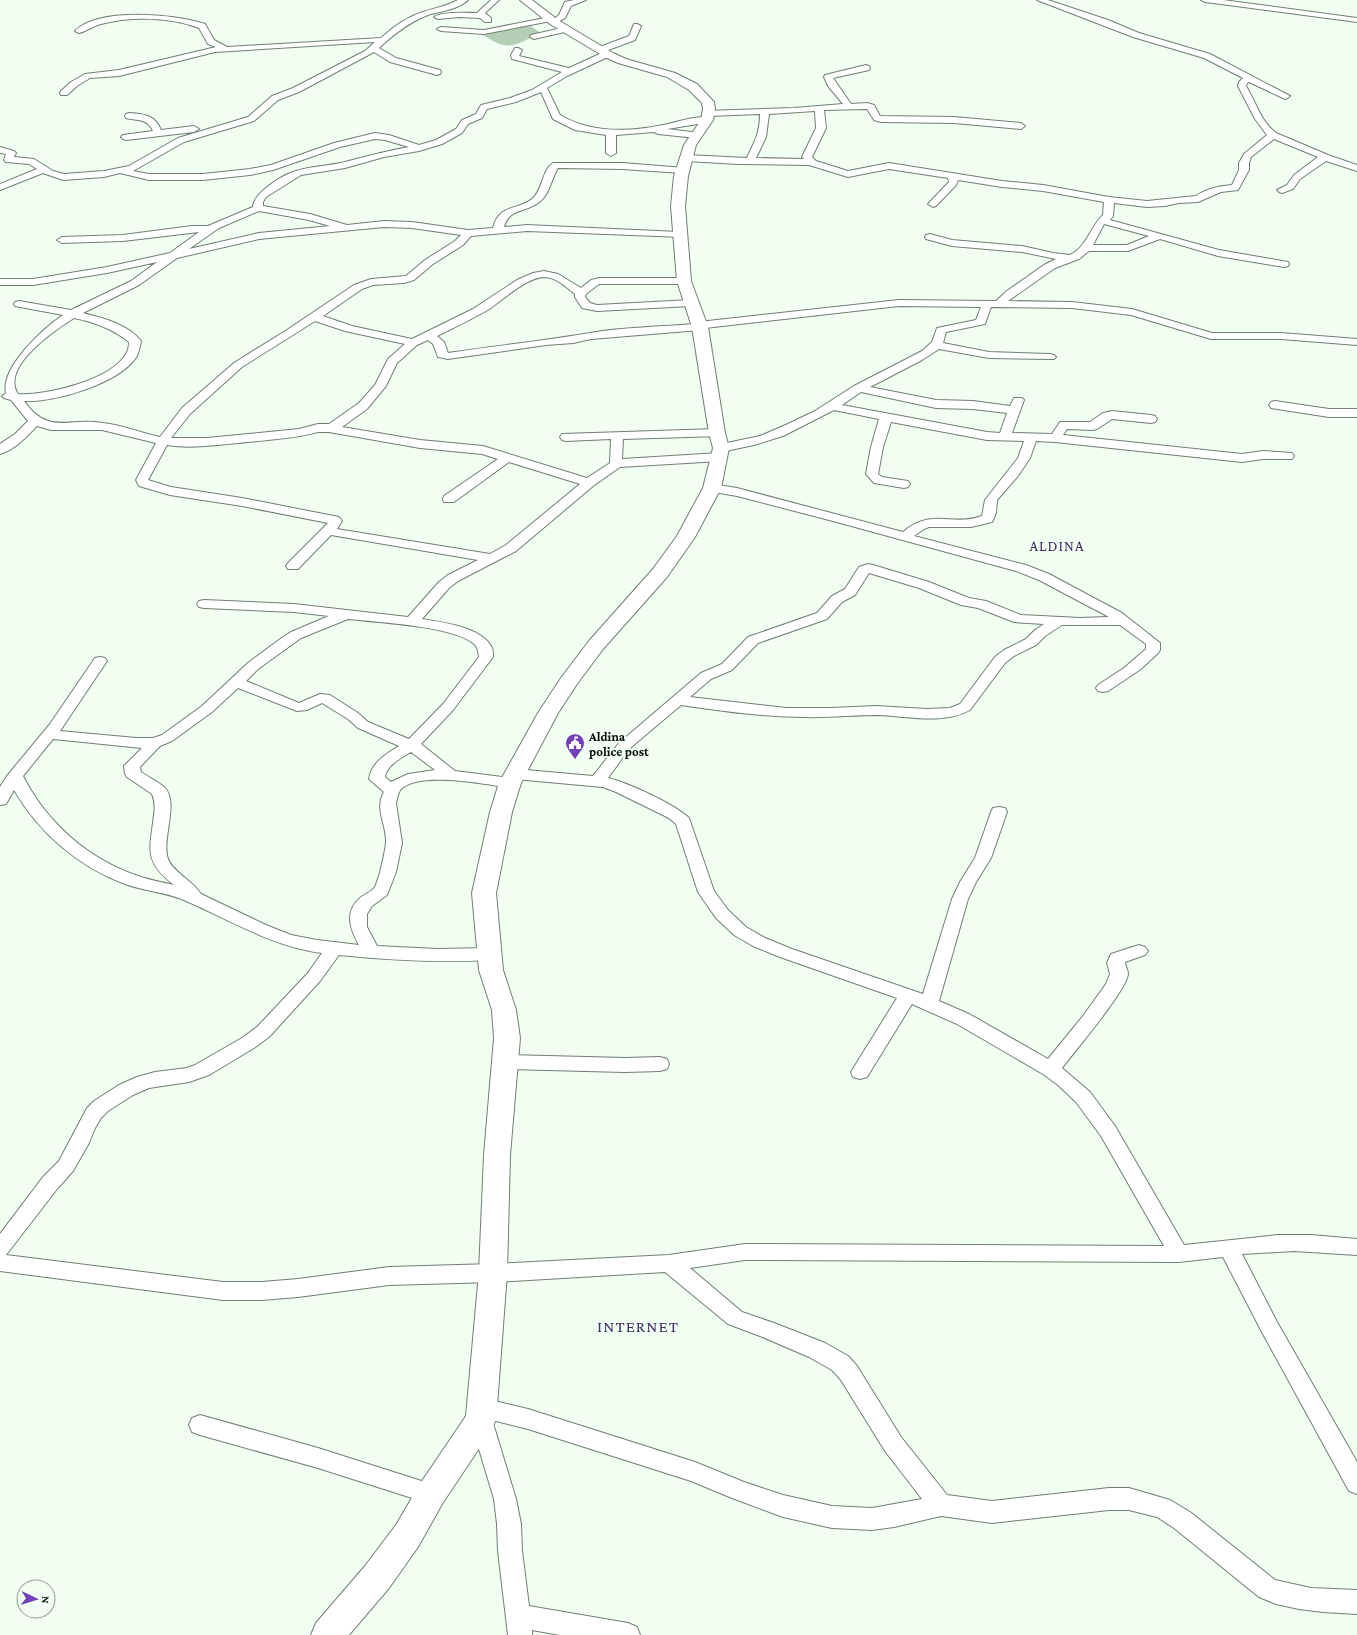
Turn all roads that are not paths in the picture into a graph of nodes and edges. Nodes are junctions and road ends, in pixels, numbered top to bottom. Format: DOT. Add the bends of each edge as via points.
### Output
graph roads {
  1 [pos="464,0"];
  2 [pos="495,0"];
  3 [pos="525,0"];
  4 [pos="561,0"];
  5 [pos="582,0"];
  6 [pos="1041,0"];
  7 [pos="1205,0"];
  8 [pos="569,4"];
  9 [pos="420,16"];
  10 [pos="482,16"];
  11 [pos="115,19"];
  12 [pos="1357,20"];
  13 [pos="556,23"];
  14 [pos="158,26"];
  15 [pos="636,26"];
  16 [pos="441,29"];
  17 [pos="499,29"];
  18 [pos="79,31"];
  19 [pos="193,32"];
  20 [pos="205,33"];
  21 [pos="288,36"];
  22 [pos="534,37"];
  23 [pos="382,40"];
  24 [pos="296,44"];
  25 [pos="224,49"];
  26 [pos="374,49"];
  27 [pos="518,50"];
  28 [pos="604,52"];
  29 [pos="424,68"];
  30 [pos="866,68"];
  31 [pos="570,71"];
  32 [pos="437,72"];
  33 [pos="410,74"];
  34 [pos="1249,78"];
  35 [pos="543,88"];
  36 [pos="64,93"];
  37 [pos="1286,96"];
  38 [pos="848,106"];
  39 [pos="819,108"];
  40 [pos="764,111"];
  41 [pos="129,116"];
  42 [pos="704,123"];
  43 [pos="224,126"];
  44 [pos="1021,126"];
  45 [pos="648,130"];
  46 [pos="611,132"];
  47 [pos="158,133"];
  48 [pos="1273,136"];
  49 [pos="126,137"];
  50 [pos="419,148"];
  51 [pos="0,150"];
  52 [pos="611,153"];
  53 [pos="1326,157"];
  54 [pos="751,161"];
  55 [pos="810,162"];
  56 [pos="684,164"];
  57 [pos="1357,168"];
  58 [pos="44,170"];
  59 [pos="121,171"];
  60 [pos="952,177"];
  61 [pos="0,186"];
  62 [pos="1282,190"];
  63 [pos="1109,200"];
  64 [pos="933,204"];
  65 [pos="258,208"];
  66 [pos="1103,221"];
  67 [pos="344,227"];
  68 [pos="210,229"];
  69 [pos="498,230"];
  70 [pos="468,233"];
  71 [pos="680,235"];
  72 [pos="1159,236"];
  73 [pos="198,237"];
  74 [pos="930,237"];
  75 [pos="62,240"];
  76 [pos="228,242"];
  77 [pos="1086,248"];
  78 [pos="173,255"];
  79 [pos="1054,260"];
  80 [pos="1284,264"];
  81 [pos="684,281"];
  82 [pos="0,282"];
  83 [pos="581,293"];
  84 [pos="691,303"];
  85 [pos="19,304"];
  86 [pos="987,304"];
  87 [pos="999,304"];
  88 [pos="72,314"];
  89 [pos="314,316"];
  90 [pos="699,326"];
  91 [pos="429,336"];
  92 [pos="1357,342"];
  93 [pos="413,344"];
  94 [pos="936,345"];
  95 [pos="1050,357"];
  96 [pos="858,388"];
  97 [pos="0,395"];
  98 [pos="14,396"];
  99 [pos="1275,405"];
  100 [pos="832,406"];
  101 [pos="1357,413"];
  102 [pos="886,417"];
  103 [pos="1151,419"];
  104 [pos="35,421"];
  105 [pos="332,428"];
  106 [pos="617,436"];
  107 [pos="566,437"];
  108 [pos="1004,437"];
  109 [pos="1031,437"];
  110 [pos="1055,438"];
  111 [pos="163,441"];
  112 [pos="719,446"];
  113 [pos="0,450"];
  114 [pos="1288,456"];
  115 [pos="507,458"];
  116 [pos="616,464"];
  117 [pos="589,483"];
  118 [pos="904,484"];
  119 [pos="712,488"];
  120 [pos="449,500"];
  121 [pos="328,531"];
  122 [pos="906,536"];
  123 [pos="492,558"];
  124 [pos="293,566"];
  125 [pos="204,604"];
  126 [pos="345,614"];
  127 [pos="1124,620"];
  128 [pos="1059,621"];
  129 [pos="412,622"];
  130 [pos="100,661"];
  131 [pos="236,682"];
  132 [pos="1103,688"];
  133 [pos="678,700"];
  134 [pos="49,734"];
  135 [pos="155,743"];
  136 [pos="411,745"];
  137 [pos="449,774"];
  138 [pos="15,776"];
  139 [pos="512,778"];
  140 [pos="597,781"];
  141 [pos="392,790"];
  142 [pos="0,800"];
  143 [pos="999,812"];
  144 [pos="195,899"];
  145 [pos="334,949"];
  146 [pos="1139,951"];
  147 [pos="372,953"];
  148 [pos="489,954"];
  149 [pos="908,995"];
  150 [pos="929,1004"];
  151 [pos="505,1062"];
  152 [pos="660,1064"];
  153 [pos="1050,1069"];
  154 [pos="860,1072"];
  155 [pos="1357,1248"];
  156 [pos="0,1249"];
  157 [pos="1229,1249"];
  158 [pos="1179,1254"];
  159 [pos="0,1263"];
  160 [pos="669,1263"];
  161 [pos="493,1273"];
  162 [pos="481,1414"];
  163 [pos="200,1425"];
  164 [pos="1357,1484"];
  165 [pos="431,1494"];
  166 [pos="941,1506"];
  167 [pos="1357,1602"];
  168 [pos="518,1625"];
  169 [pos="328,1635"];
  170 [pos="628,1635"];
  1 -- 9 [label="street"];
  2 -- 10 [label="street" via="481,13"];
  3 -- 13 [label="street"];
  4 -- 8 [label="street"];
  5 -- 8 [label="street"];
  6 -- 34 [label="street" via="1136,35 1207,56"];
  7 -- 12 [label="street"];
  8 -- 13 [label="street"];
  9 -- 10 [label="street"];
  9 -- 23 [label="street" via="395,29"];
  10 -- 17 [label="street"];
  11 -- 14 [label="street"];
  11 -- 18 [label="street" via="98,22"];
  11 -- 20 [label="street" via="179,21 199,25"];
  13 -- 17 [label="street"];
  13 -- 22 [label="street"];
  13 -- 28 [label="street"];
  15 -- 28 [label="street" via="632,38"];
  16 -- 17 [label="street" via="482,32"];
  19 -- 20 [label="street"];
  20 -- 25 [label="street" via="211,42"];
  21 -- 24 [label="street"];
  23 -- 24 [label="street"];
  23 -- 26 [label="street"];
  24 -- 25 [label="street"];
  25 -- 36 [label="street" via="119,73 88,76"];
  26 -- 29 [label="street" via="380,50 393,60"];
  26 -- 43 [label="street" via="296,90 275,98 251,118"];
  27 -- 31 [label="street" via="515,57"];
  28 -- 31 [label="street"];
  28 -- 42 [label="street" via="622,61 667,74 690,86 707,100"];
  29 -- 32 [label="street"];
  29 -- 33 [label="street"];
  30 -- 38 [label="street" via="828,77"];
  31 -- 35 [label="street"];
  34 -- 37 [label="street"];
  34 -- 48 [label="street" via="1242,86 1260,121"];
  35 -- 46 [label="street" via="557,118 583,130"];
  35 -- 50 [label="street" via="513,100 484,107 479,116 465,122 459,131 439,142"];
  38 -- 39 [label="street"];
  38 -- 44 [label="street" via="870,107 877,118 881,119 948,120"];
  39 -- 40 [label="street"];
  39 -- 55 [label="street" via="821,128 807,157"];
  40 -- 42 [label="street"];
  40 -- 54 [label="street" via="765,127"];
  41 -- 47 [label="street" via="152,120"];
  42 -- 45 [label="street"];
  42 -- 45 [label="street" via="686,121"];
  42 -- 56 [label="street" via="690,146"];
  43 -- 47 [label="street"];
  43 -- 59 [label="street" via="180,140 139,165"];
  45 -- 46 [label="street"];
  46 -- 52 [label="street"];
  47 -- 49 [label="street"];
  48 -- 53 [label="street"];
  48 -- 63 [label="street" via="1247,156 1244,170 1235,188 1220,189 1198,199 1165,203"];
  50 -- 59 [label="street" via="375,136 250,172 203,178 149,177"];
  50 -- 65 [label="street" via="298,173 264,196 258,202"];
  51 -- 58 [label="street" via="11,152 8,160 31,161"];
  53 -- 57 [label="street"];
  53 -- 62 [label="street" via="1297,177 1290,187"];
  54 -- 55 [label="street"];
  54 -- 56 [label="street"];
  55 -- 60 [label="street" via="848,174 885,166"];
  56 -- 69 [label="street" via="556,165 538,198 508,212 499,222"];
  56 -- 71 [label="street" via="678,206"];
  58 -- 59 [label="street" via="63,177"];
  58 -- 61 [label="street"];
  60 -- 63 [label="street" via="1042,188"];
  60 -- 64 [label="street" via="953,183"];
  63 -- 66 [label="street" via="1108,216"];
  65 -- 67 [label="street" via="310,217"];
  65 -- 68 [label="street"];
  66 -- 72 [label="street"];
  66 -- 77 [label="street" via="1094,231"];
  67 -- 70 [label="street" via="412,225"];
  67 -- 76 [label="street"];
  68 -- 73 [label="street"];
  68 -- 75 [label="street" via="123,238"];
  69 -- 70 [label="street"];
  69 -- 71 [label="street" via="527,228"];
  70 -- 89 [label="street" via="459,244 429,262 410,278 362,285"];
  71 -- 81 [label="street"];
  72 -- 77 [label="street" via="1128,248"];
  72 -- 80 [label="street" via="1218,253"];
  73 -- 76 [label="street"];
  73 -- 78 [label="street"];
  74 -- 79 [label="street" via="952,243 1030,250"];
  76 -- 78 [label="street"];
  77 -- 79 [label="street" via="1074,257"];
  78 -- 82 [label="street" via="123,268 57,279"];
  78 -- 88 [label="street" via="135,283"];
  79 -- 87 [label="street" via="1032,280 1010,292"];
  81 -- 83 [label="street" via="596,282"];
  81 -- 84 [label="street"];
  83 -- 84 [label="street" via="580,297 584,304 592,308"];
  83 -- 91 [label="street" via="555,276 536,275"];
  84 -- 90 [label="street"];
  85 -- 88 [label="street"];
  86 -- 87 [label="street"];
  86 -- 90 [label="street" via="882,304"];
  86 -- 94 [label="street" via="981,322 941,330"];
  87 -- 92 [label="street" via="1078,305 1119,310 1220,337 1282,336"];
  88 -- 98 [label="street" via="47,331 18,358 8,379 9,389"];
  88 -- 98 [label="street" via="128,334 134,341 131,356 112,372 74,390 32,398"];
  89 -- 93 [label="street" via="349,329"];
  89 -- 111 [label="street" via="238,365 212,386 186,411"];
  90 -- 91 [label="street" via="598,336 448,356 442,355 438,342"];
  90 -- 112 [label="street"];
  91 -- 93 [label="street"];
  93 -- 105 [label="street" via="392,361 380,386 363,406"];
  94 -- 95 [label="street" via="990,355"];
  94 -- 96 [label="street" via="928,352"];
  96 -- 100 [label="street"];
  96 -- 108 [label="street" via="936,404 1016,405"];
  97 -- 98 [label="street"];
  98 -- 104 [label="street"];
  99 -- 101 [label="street" via="1332,413"];
  100 -- 102 [label="street"];
  100 -- 112 [label="street" via="789,428 740,445"];
  102 -- 108 [label="street" via="954,431"];
  102 -- 118 [label="street" via="872,474 878,480"];
  103 -- 110 [label="street" via="1107,416 1093,426 1064,425"];
  104 -- 111 [label="street" via="61,427 102,426"];
  104 -- 113 [label="street" via="19,437"];
  105 -- 111 [label="street" via="207,442"];
  105 -- 115 [label="street" via="420,444 483,450"];
  106 -- 107 [label="street"];
  106 -- 112 [label="street"];
  106 -- 116 [label="street"];
  108 -- 109 [label="street"];
  109 -- 110 [label="street"];
  109 -- 122 [label="street" via="1024,458 991,500 987,519 977,522 926,524 917,527"];
  110 -- 114 [label="street" via="1242,458 1263,455"];
  111 -- 121 [label="street" via="142,480 145,485 336,521"];
  112 -- 116 [label="street"];
  112 -- 119 [label="street"];
  115 -- 117 [label="street"];
  115 -- 120 [label="street"];
  116 -- 117 [label="street"];
  117 -- 123 [label="street" via="526,537"];
  119 -- 122 [label="street" via="737,492"];
  119 -- 139 [label="street" via="675,554 596,645 568,682"];
  121 -- 123 [label="street"];
  121 -- 124 [label="street"];
  122 -- 127 [label="street" via="1010,564 1039,575"];
  123 -- 129 [label="street" via="466,570 444,585"];
  125 -- 126 [label="street" via="294,608"];
  126 -- 129 [label="street"];
  126 -- 131 [label="street" via="296,635 253,666"];
  127 -- 128 [label="street"];
  127 -- 132 [label="street" via="1153,643 1153,650 1120,678"];
  128 -- 133 [label="street" via="1031,642 1000,660 965,707 958,712 784,712"];
  128 -- 133 [label="street" via="1015,618 982,604 966,602 924,584 868,568 850,592 837,599 822,616 753,640 727,667 706,676"];
  129 -- 136 [label="street" via="468,634 482,642 487,653 448,707"];
  130 -- 134 [label="street"];
  131 -- 135 [label="street" via="207,709 167,738"];
  131 -- 136 [label="street" via="297,707 325,698 363,725"];
  133 -- 140 [label="street" via="624,746"];
  134 -- 135 [label="street"];
  134 -- 138 [label="street"];
  135 -- 144 [label="street" via="132,766 133,774 161,794 158,851 161,864 167,872 185,884"];
  136 -- 137 [label="street"];
  136 -- 141 [label="street" via="393,756 378,771 377,779"];
  137 -- 139 [label="street"];
  137 -- 141 [label="street" via="410,778"];
  138 -- 142 [label="street"];
  138 -- 144 [label="street" via="32,806 55,833 94,863 132,880 174,890"];
  139 -- 140 [label="street"];
  139 -- 148 [label="street" via="501,812 485,884"];
  140 -- 149 [label="street" via="622,788 684,822 706,892 722,914 740,931 786,953"];
  141 -- 147 [label="street" via="387,810 394,843 384,884 378,894 362,906 357,915 359,929"];
  143 -- 150 [label="street" via="983,858 960,899"];
  144 -- 145 [label="street" via="284,938"];
  145 -- 147 [label="street"];
  145 -- 156 [label="street" via="314,977 263,1032 248,1043 202,1070 189,1075 154,1079 126,1090 94,1113 66,1166"];
  146 -- 153 [label="street" via="1117,958 1119,974 1114,986"];
  147 -- 148 [label="street" via="439,956"];
  148 -- 151 [label="street" via="506,1022"];
  149 -- 150 [label="street"];
  149 -- 154 [label="street"];
  150 -- 153 [label="street" via="988,1032"];
  151 -- 152 [label="street"];
  151 -- 161 [label="street" via="497,1155"];
  153 -- 158 [label="street" via="1083,1097 1108,1131"];
  155 -- 157 [label="street" via="1310,1243"];
  157 -- 158 [label="street"];
  157 -- 164 [label="street"];
  158 -- 160 [label="street" via="768,1252 738,1253"];
  159 -- 161 [label="street" via="222,1291 298,1288 389,1276"];
  160 -- 161 [label="street"];
  160 -- 166 [label="street" via="735,1318 792,1339 840,1363 893,1444"];
  161 -- 162 [label="street"];
  162 -- 165 [label="street"];
  162 -- 166 [label="street" via="528,1419 695,1472 783,1506 832,1518 872,1519"];
  162 -- 168 [label="street" via="505,1499"];
  163 -- 165 [label="street" via="318,1458"];
  165 -- 169 [label="street" via="407,1536 377,1577"];
  166 -- 167 [label="street" via="992,1512 1129,1499 1162,1508 1182,1520 1267,1590 1281,1595"];
  168 -- 170 [label="street"];
}
